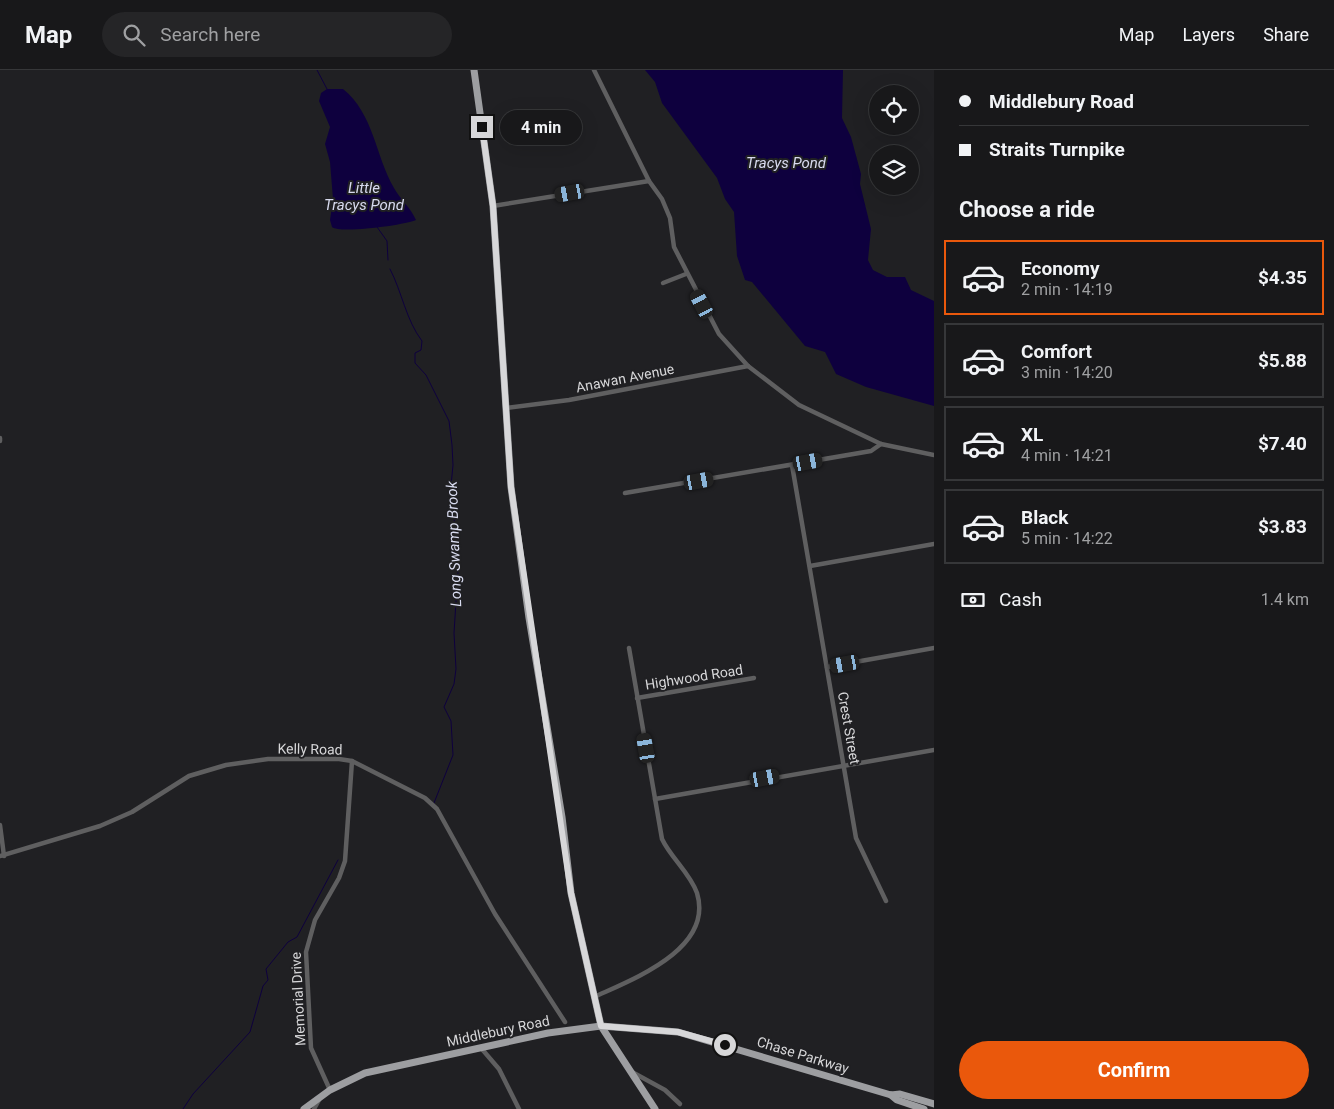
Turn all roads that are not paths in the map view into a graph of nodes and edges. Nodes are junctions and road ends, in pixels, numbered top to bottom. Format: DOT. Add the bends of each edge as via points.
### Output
graph roads {
  1 [pos="474,70"];
  2 [pos="594,70"];
  3 [pos="649,181"];
  4 [pos="493,206"];
  5 [pos="686,274"];
  6 [pos="663,283"];
  7 [pos="748,366"];
  8 [pos="506,408"];
  9 [pos="881,444"];
  10 [pos="934,455"];
  11 [pos="792,465"];
  12 [pos="625,493"];
  13 [pos="934,544"];
  14 [pos="810,566"];
  15 [pos="629,648"];
  16 [pos="934,648"];
  17 [pos="827,667"];
  18 [pos="754,678"];
  19 [pos="637,698"];
  20 [pos="934,750"];
  21 [pos="352,762"];
  22 [pos="844,764"];
  23 [pos="654,799"];
  24 [pos="0,826"];
  25 [pos="2,856"];
  26 [pos="886,901"];
  27 [pos="594,997"];
  28 [pos="566,1022"];
  29 [pos="601,1026"];
  30 [pos="707,1040"];
  31 [pos="481,1048"];
  32 [pos="632,1072"];
  33 [pos="330,1090"];
  34 [pos="891,1095"];
  35 [pos="321,1096"];
  36 [pos="680,1104"];
  37 [pos="934,1104"];
  38 [pos="654,1108"];
  39 [pos="304,1109"];
  40 [pos="314,1109"];
  41 [pos="519,1109"];
  42 [pos="924,1109"];
  1 -- 4 [label="main road"];
  2 -- 3 [label="street"];
  3 -- 4 [label="street"];
  3 -- 5 [label="street" via="670,218 674,247"];
  4 -- 8 [label="main road"];
  5 -- 6 [label="street"];
  5 -- 7 [label="street" via="719,334"];
  7 -- 8 [label="street, Anawan Avenue" via="569,400"];
  7 -- 9 [label="street" via="798,405"];
  8 -- 27 [label="main road" via="511,487 529,618 562,817 571,893"];
  9 -- 10 [label="street"];
  9 -- 11 [label="street" via="871,451"];
  11 -- 12 [label="street"];
  11 -- 14 [label="street, Crest Street"];
  13 -- 14 [label="street"];
  14 -- 17 [label="street, Crest Street"];
  15 -- 19 [label="street"];
  16 -- 17 [label="street"];
  17 -- 22 [label="street, Crest Street"];
  18 -- 19 [label="street, Highwood Road"];
  19 -- 23 [label="street"];
  20 -- 22 [label="street"];
  21 -- 25 [label="street, Kelly Road" via="268,759 216,768 189,776 132,812 100,826"];
  21 -- 28 [label="street, Kelly Road" via="425,798 437,809 495,914"];
  21 -- 33 [label="street, Memorial Drive" via="345,861 315,920 306,952 311,1048"];
  22 -- 23 [label="street"];
  22 -- 26 [label="street, Crest Street" via="856,838"];
  23 -- 27 [label="street" via="662,839 697,894 695,928 688,941 671,955 631,980"];
  24 -- 25 [label="street"];
  27 -- 29 [label="main road"];
  29 -- 30 [label="main road, Middlebury Road" via="678,1032"];
  29 -- 31 [label="main road, Middlebury Road" via="548,1033"];
  29 -- 32 [label="main road" via="607,1040"];
  30 -- 34 [label="main road, Chase Parkway"];
  31 -- 33 [label="main road, Middlebury Road" via="365,1073"];
  31 -- 41 [label="street" via="499,1069"];
  32 -- 36 [label="street" via="664,1090"];
  32 -- 38 [label="main road"];
  33 -- 35 [label="main road, Middlebury Road"];
  34 -- 37 [label="main road, Chase Parkway" via="900,1094"];
  34 -- 42 [label="main road, Chase Parkway" via="898,1101"];
  35 -- 39 [label="main road, Middlebury Road"];
  35 -- 40 [label="street"];
}
